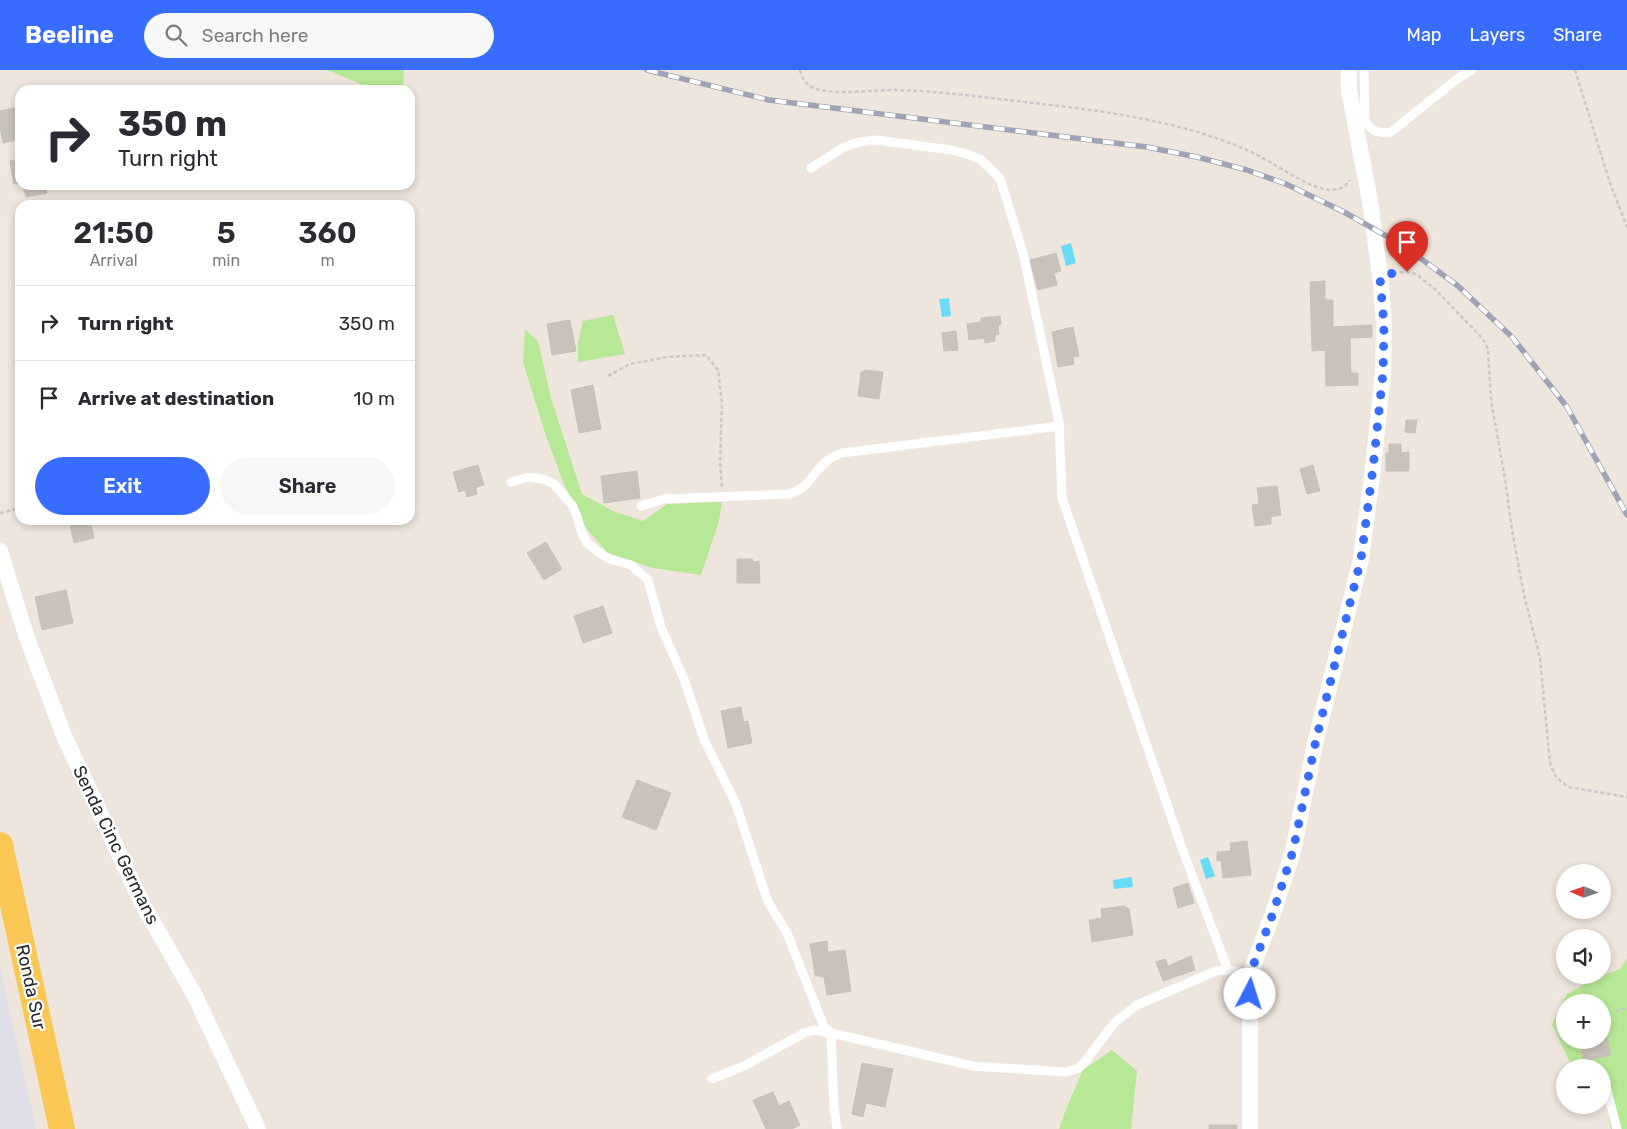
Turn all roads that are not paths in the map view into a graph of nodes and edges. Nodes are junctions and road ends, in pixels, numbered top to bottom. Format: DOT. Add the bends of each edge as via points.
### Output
graph roads {
  1 [pos="1349,70"];
  2 [pos="1364,70"];
  3 [pos="1472,70"];
  4 [pos="811,168"];
  5 [pos="1060,426"];
  6 [pos="511,482"];
  7 [pos="641,506"];
  8 [pos="0,551"];
  9 [pos="0,845"];
  10 [pos="1228,970"];
  11 [pos="1250,974"];
  12 [pos="831,1033"];
  13 [pos="712,1079"];
  14 [pos="1611,1105"];
  15 [pos="837,1128"];
  16 [pos="62,1129"];
  17 [pos="258,1129"];
  18 [pos="1250,1129"];
  19 [pos="1617,1129"];
  1 -- 11 [label="street" via="1349,91 1370,201 1384,325 1383,373 1372,478 1361,559 1316,740 1293,851"];
  2 -- 3 [label="lane" via="1365,120 1374,132 1383,133 1390,132"];
  4 -- 5 [label="lane" via="844,148 877,140 951,150 980,159 991,168 1000,178 1023,253"];
  5 -- 7 [label="lane" via="842,453 831,456 800,491 789,494 664,499"];
  5 -- 10 [label="lane" via="1062,498 1183,851"];
  6 -- 12 [label="lane" via="529,477 554,484 572,505 587,542 610,559 631,565 648,580 661,627 684,679 704,739 736,804 768,902 787,933 824,1027"];
  8 -- 17 [label="street, Senda Cinc Germans" via="27,638 65,738 142,903 194,994"];
  9 -- 16 [label="main road, Ronda Sur"];
  10 -- 11 [label="lane"];
  10 -- 12 [label="lane" via="1216,971 1137,1004 1115,1022 1077,1069 1065,1072 973,1066"];
  11 -- 18 [label="street"];
  12 -- 13 [label="lane" via="813,1030 804,1033 746,1065"];
  12 -- 15 [label="lane"];
  14 -- 19 [label="lane"];
}
